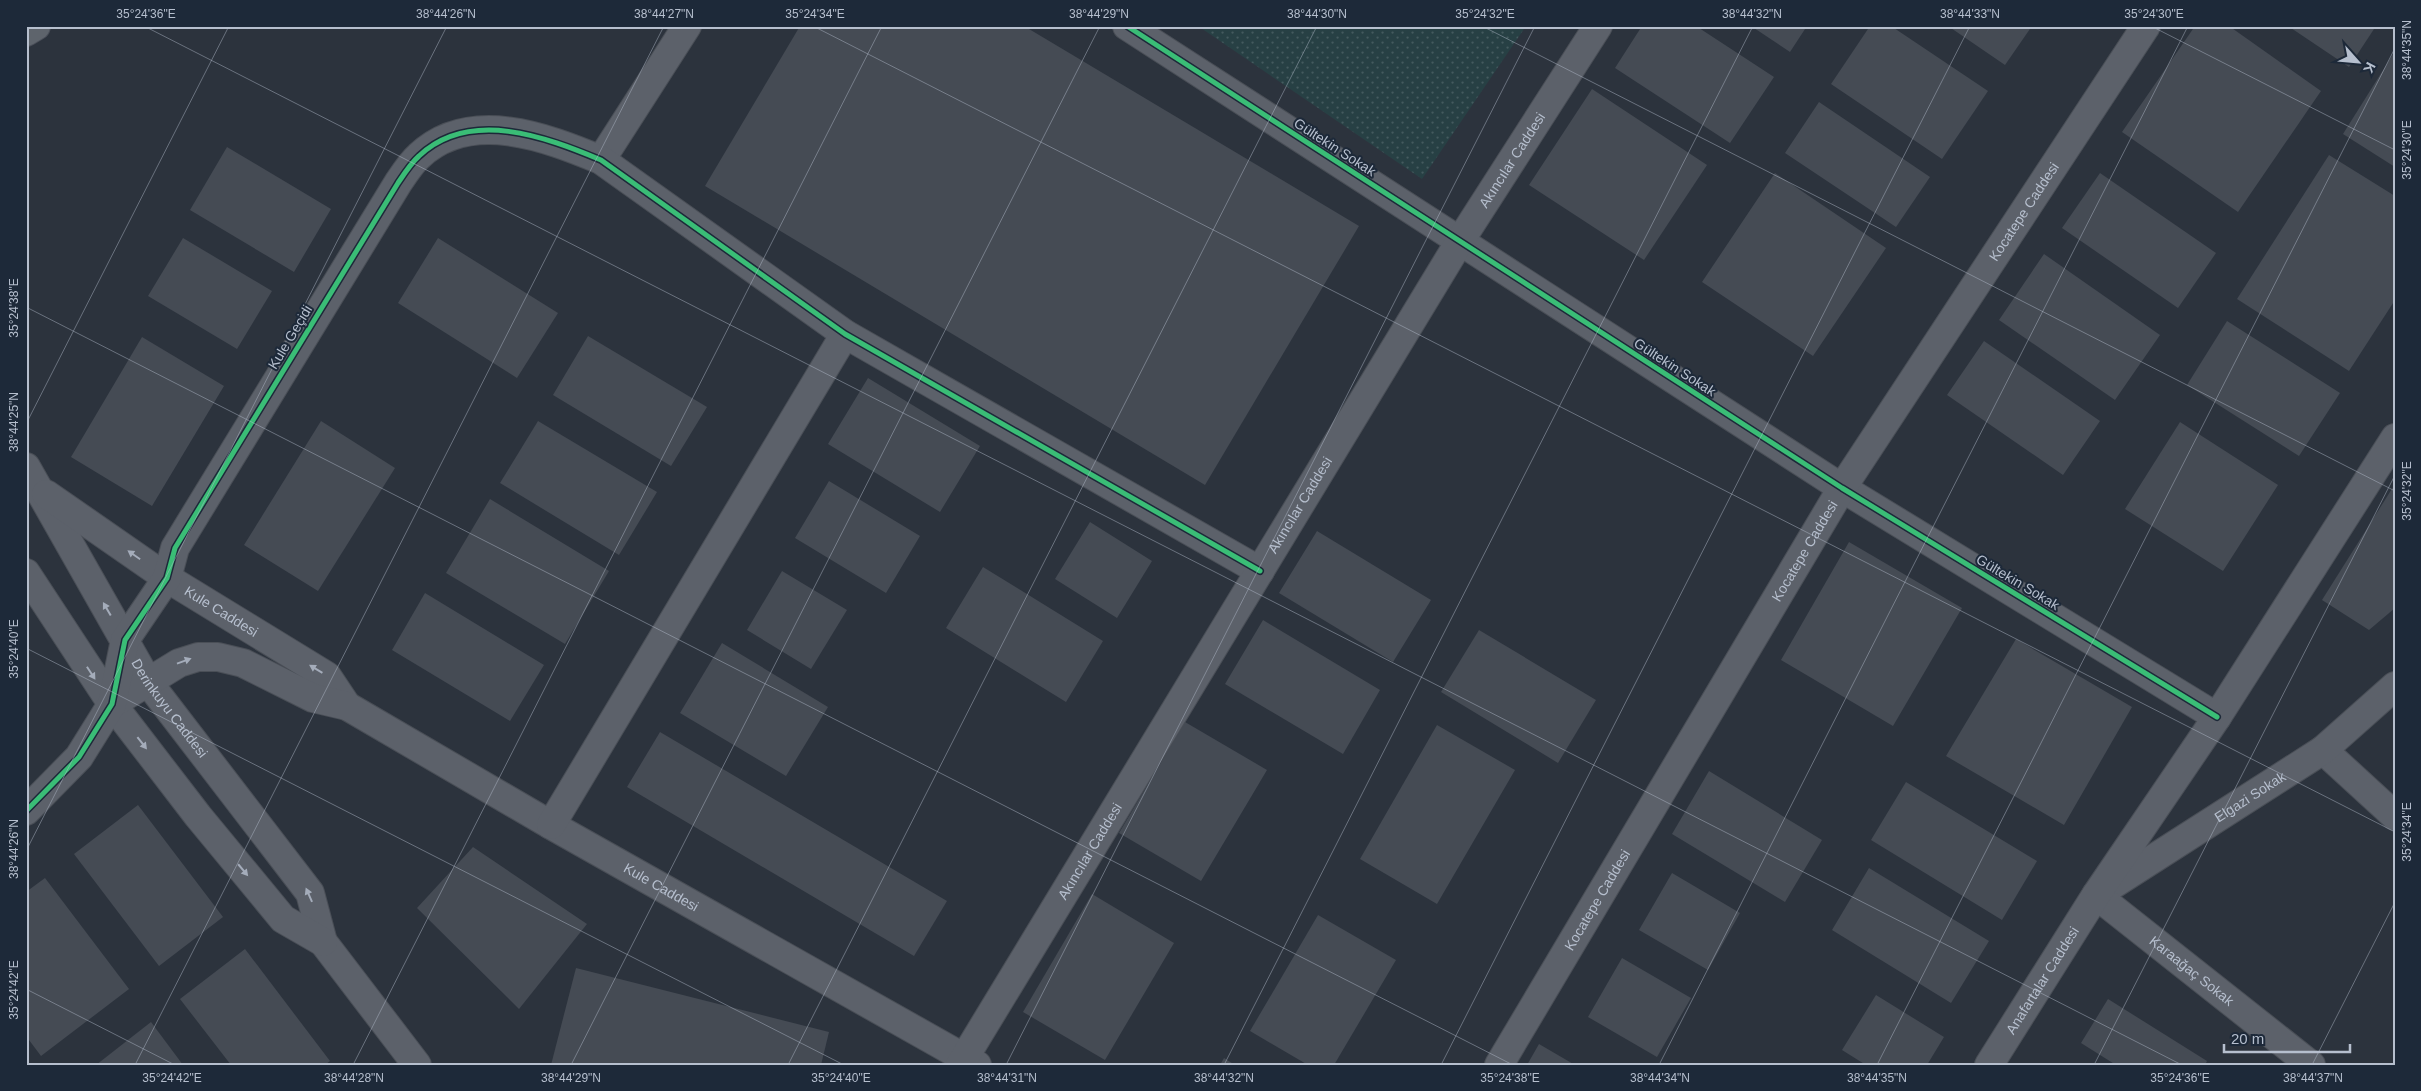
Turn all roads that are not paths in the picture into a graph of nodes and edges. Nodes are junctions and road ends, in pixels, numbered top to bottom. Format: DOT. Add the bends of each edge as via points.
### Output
graph roads {
  1 [pos="36,26"];
  2 [pos="687,26"];
  3 [pos="1127,26"];
  4 [pos="1598,26"];
  5 [pos="2146,26"];
  6 [pos="26,32"];
  7 [pos="601,160"];
  8 [pos="1460,241"];
  9 [pos="845,334"];
  10 [pos="2395,438"];
  11 [pos="33,478"];
  12 [pos="1842,488"];
  13 [pos="1260,571"];
  14 [pos="26,573"];
  15 [pos="167,578"];
  16 [pos="125,640"];
  17 [pos="148,682"];
  18 [pos="2395,686"];
  19 [pos="112,704"];
  20 [pos="347,706"];
  21 [pos="2217,717"];
  22 [pos="2323,750"];
  23 [pos="26,811"];
  24 [pos="2395,816"];
  25 [pos="551,825"];
  26 [pos="2096,895"];
  27 [pos="323,942"];
  28 [pos="967,1062"];
  29 [pos="417,1065"];
  30 [pos="1499,1065"];
  31 [pos="1989,1065"];
  32 [pos="2311,1065"];
  1 -- 6 [label="main road"];
  2 -- 7 [label="street"];
  3 -- 8 [label="street, Gültekin Sokak"];
  4 -- 8 [label="street, Akıncılar Caddesi"];
  5 -- 12 [label="street, Kocatepe Caddesi"];
  7 -- 9 [label="street, Kule Geçidi"];
  7 -- 15 [label="street, Kule Geçidi" via="560,143 487,129 462,132 440,141 419,156 398,183 175,548"];
  8 -- 12 [label="street, Gültekin Sokak"];
  8 -- 13 [label="street, Akıncılar Caddesi"];
  9 -- 13 [label="street, Kule Geçidi"];
  9 -- 25 [label="street"];
  10 -- 21 [label="street, Anafartalar Caddesi"];
  15 -- 11 [label="street, Kule Caddesi, one-way"];
  16 -- 11 [label="street, Derinkuyu Caddesi, one-way"];
  12 -- 21 [label="street, Gültekin Sokak"];
  12 -- 30 [label="street, Kocatepe Caddesi"];
  13 -- 28 [label="street, Akıncılar Caddesi"];
  14 -- 19 [label="street, Derinkuyu Caddesi, one-way"];
  15 -- 16 [label="street, Kule Geçidi"];
  20 -- 15 [label="street, Kule Caddesi, one-way" via="327,676"];
  16 -- 17 [label="street, Derinkuyu Caddesi"];
  16 -- 19 [label="street"];
  17 -- 19 [label="street, Kule Caddesi"];
  17 -- 20 [label="street, Kule Caddesi, one-way" via="178,662 198,656 218,657 243,663 313,698"];
  27 -- 17 [label="street, Derinkuyu Caddesi, one-way" via="310,893"];
  18 -- 22 [label="street, Elgazi Sokak"];
  19 -- 23 [label="street" via="79,757"];
  19 -- 27 [label="street, Derinkuyu Caddesi, one-way" via="283,919"];
  20 -- 25 [label="street, Kule Caddesi"];
  21 -- 26 [label="street, Anafartalar Caddesi"];
  22 -- 24 [label="street"];
  22 -- 26 [label="street, Elgazi Sokak"];
  25 -- 28 [label="street, Kule Caddesi"];
  26 -- 31 [label="street, Anafartalar Caddesi"];
  26 -- 32 [label="street, Karaağaç Sokak"];
  27 -- 29 [label="street, Derinkuyu Caddesi"];
}
